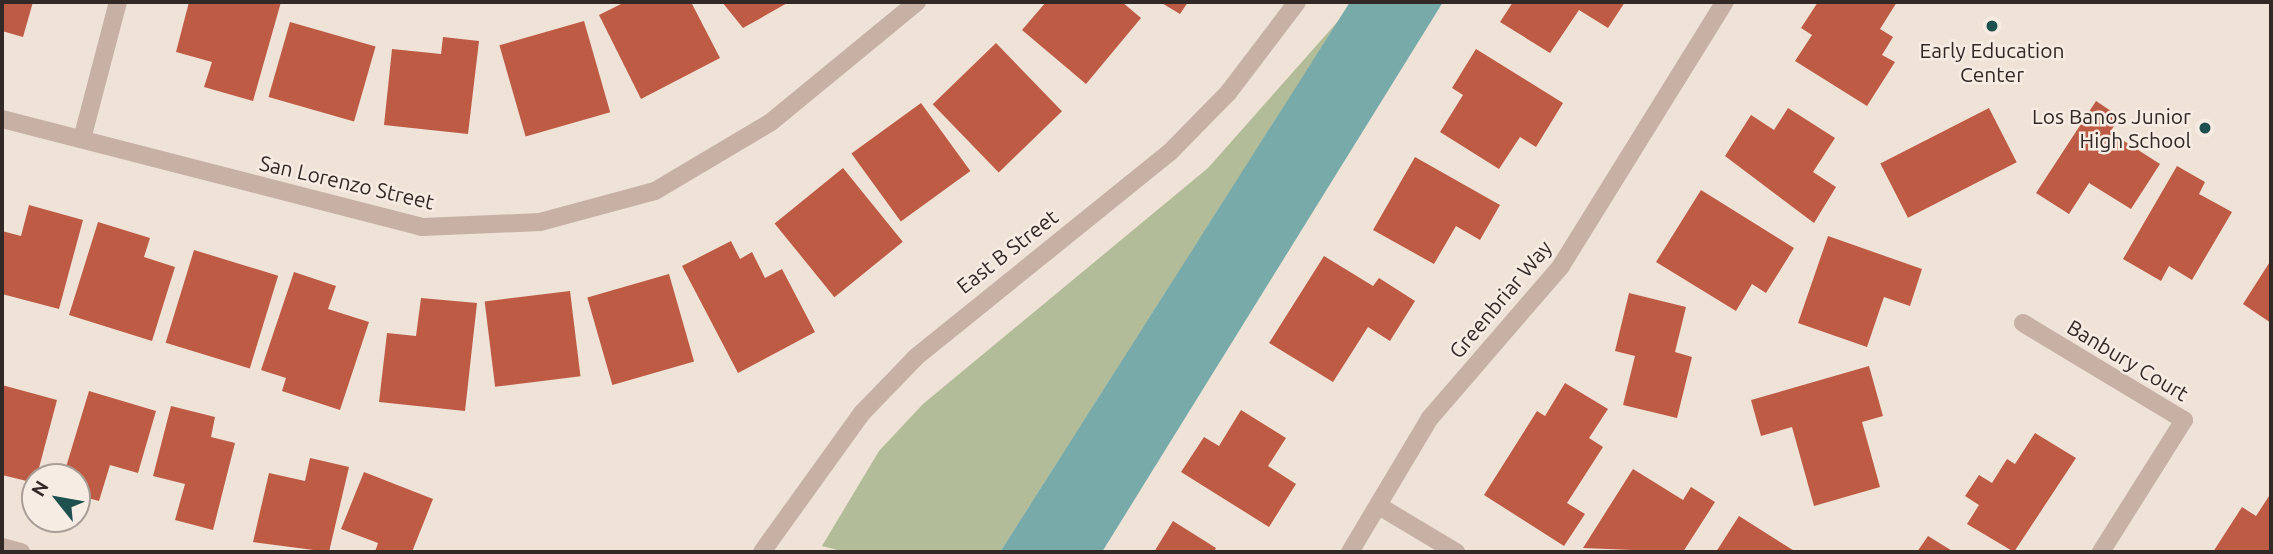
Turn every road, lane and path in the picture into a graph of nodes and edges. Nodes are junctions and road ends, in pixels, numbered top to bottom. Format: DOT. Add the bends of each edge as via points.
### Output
graph roads {
  1 [pos="118,2"];
  2 [pos="917,2"];
  3 [pos="1297,2"];
  4 [pos="1725,2"];
  5 [pos="2,119"];
  6 [pos="82,139"];
  7 [pos="2023,323"];
  8 [pos="1379,506"];
  9 [pos="2,547"];
  10 [pos="21,552"];
  11 [pos="762,552"];
  12 [pos="1350,552"];
  13 [pos="1456,552"];
  14 [pos="2101,552"];
  1 -- 6 [label="street"];
  2 -- 6 [label="street, San Lorenzo Street" via="771,122 655,191 540,222 422,227"];
  3 -- 11 [label="street, East B Street" via="1228,93 1170,152 916,357 862,413"];
  4 -- 8 [label="street, Greenbriar Way" via="1561,266 1430,418"];
  5 -- 6 [label="street, San Lorenzo Street"];
  7 -- 14 [label="street, Banbury Court" via="2184,420"];
  8 -- 12 [label="street, Greenbriar Way"];
  8 -- 13 [label="street"];
  9 -- 10 [label="street"];
}
